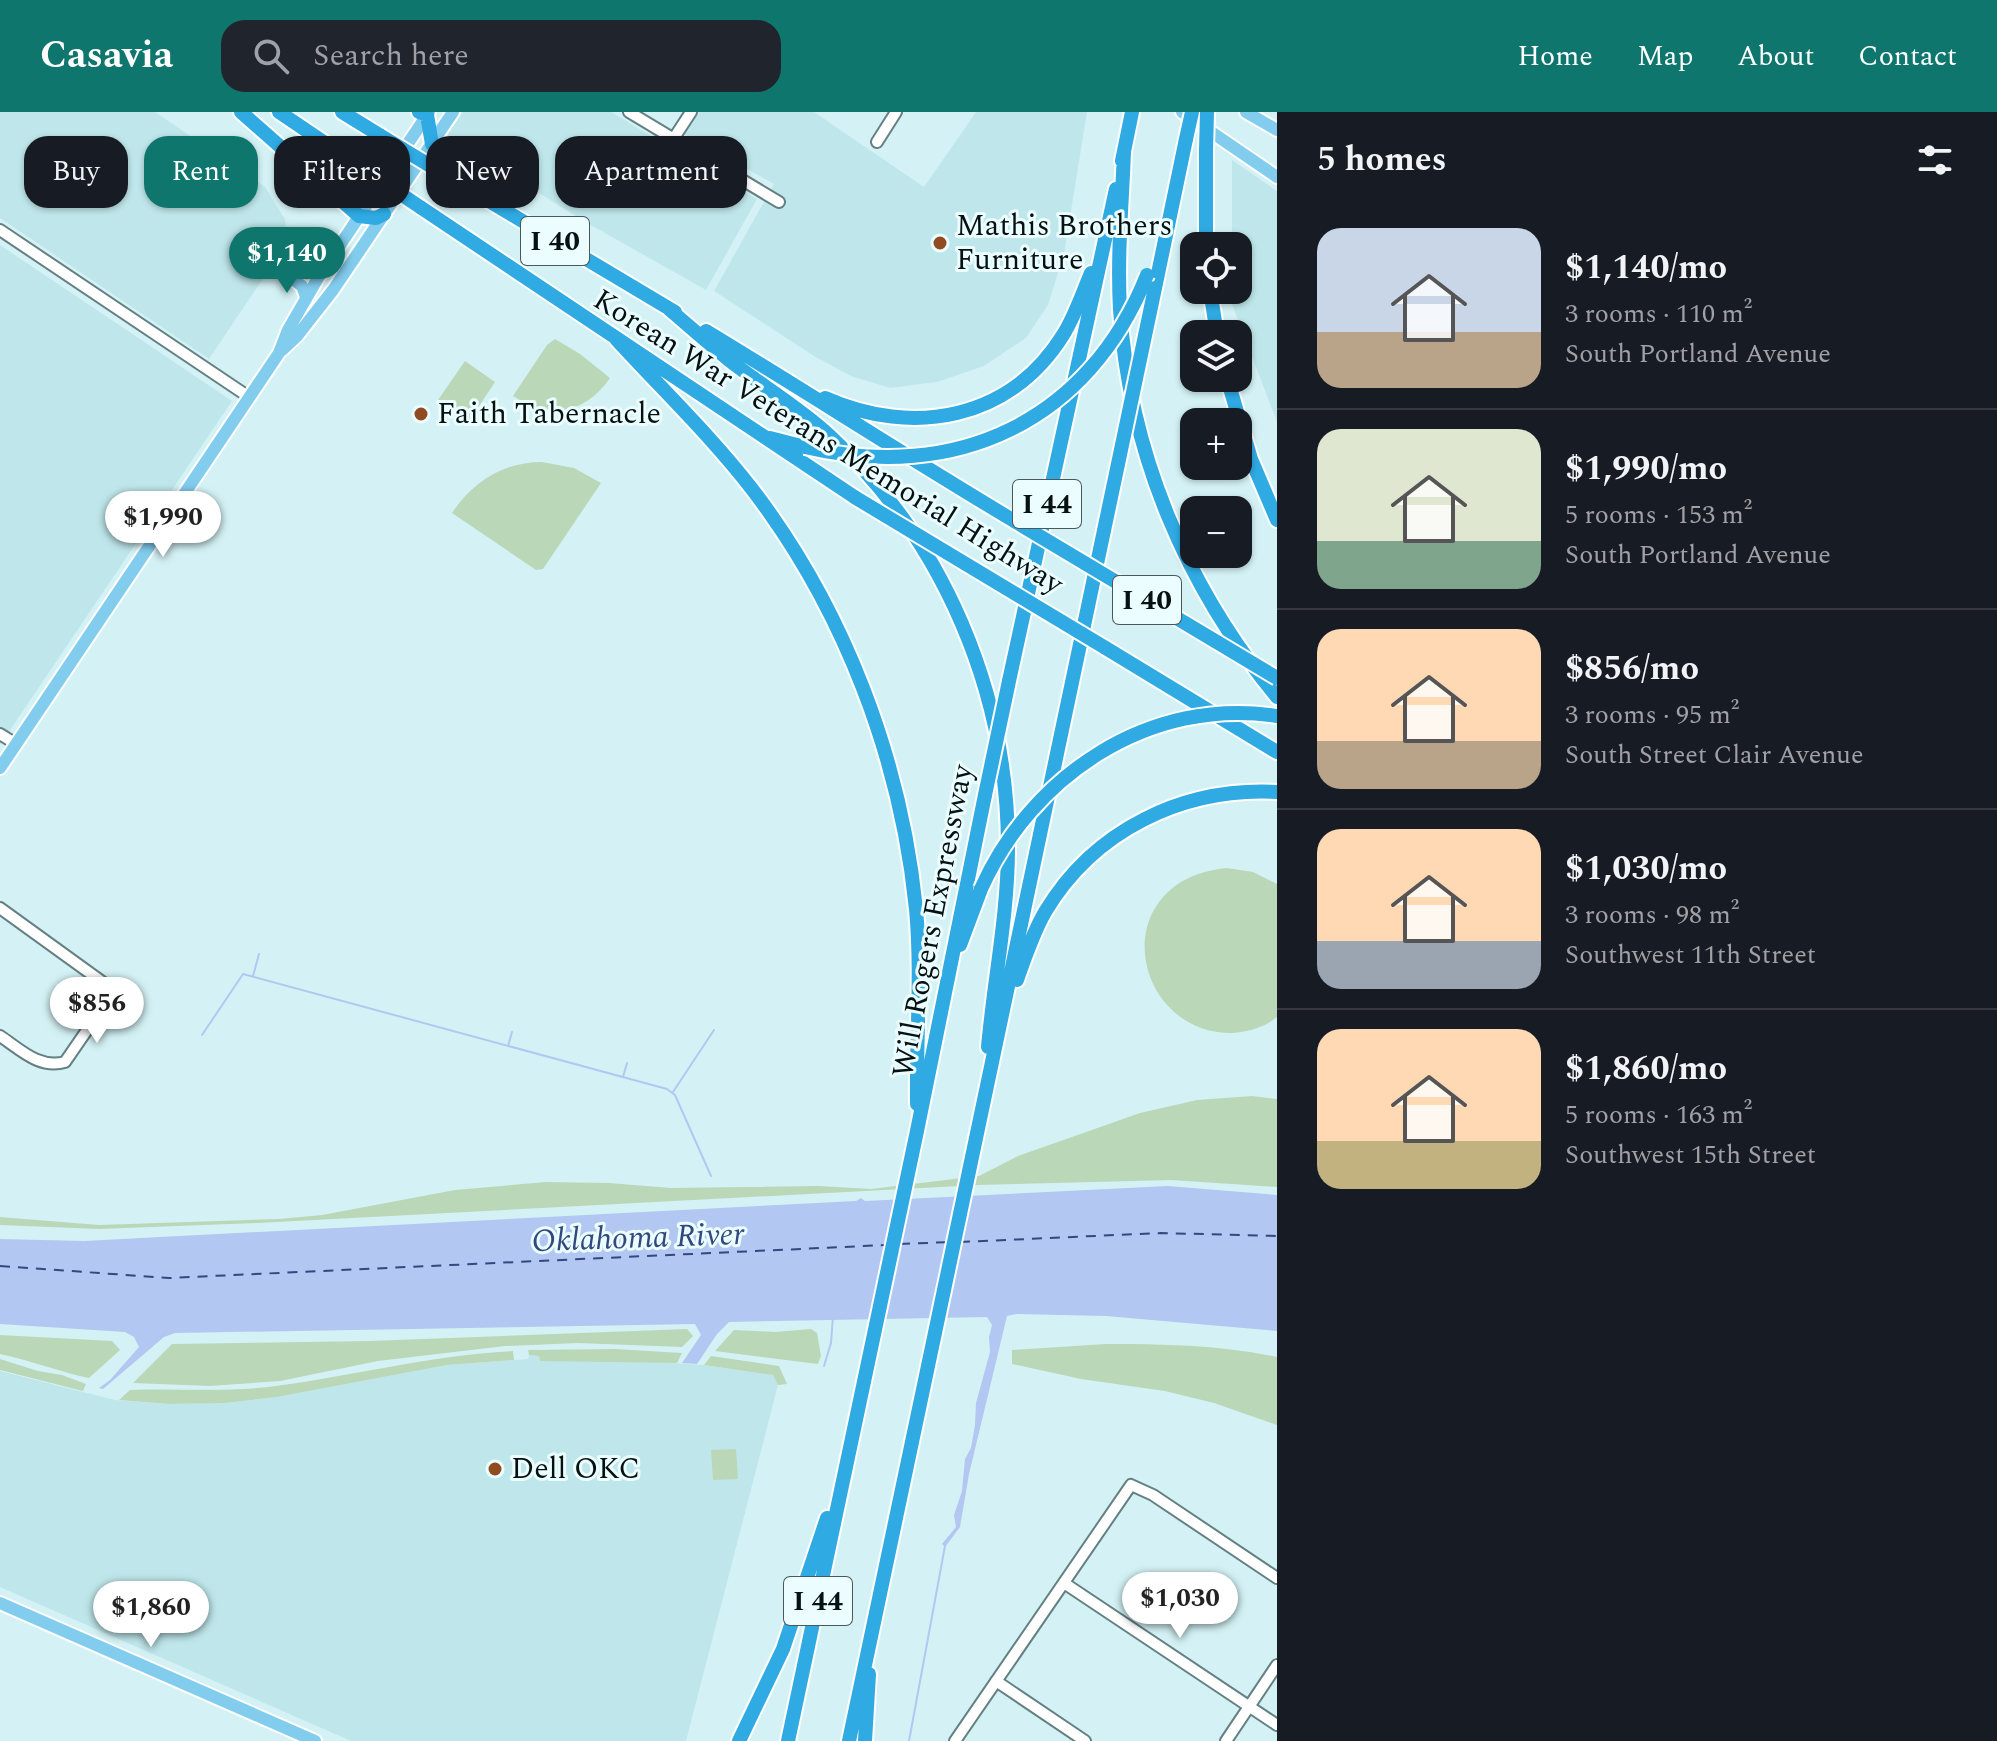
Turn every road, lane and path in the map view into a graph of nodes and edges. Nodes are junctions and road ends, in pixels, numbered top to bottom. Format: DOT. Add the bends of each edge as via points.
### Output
graph roads {
  1 [pos="241,112"];
  2 [pos="279,112"];
  3 [pos="342,112"];
  4 [pos="453,112"];
  5 [pos="629,112"];
  6 [pos="691,112"];
  7 [pos="896,112"];
  8 [pos="1132,112"];
  9 [pos="1182,112"];
  10 [pos="1192,112"];
  11 [pos="1207,112"];
  12 [pos="425,113"];
  13 [pos="1252,114"];
  14 [pos="1277,130"];
  15 [pos="430,136"];
  16 [pos="437,136"];
  17 [pos="671,136"];
  18 [pos="675,136"];
  19 [pos="877,142"];
  20 [pos="1124,152"];
  21 [pos="426,153"];
  22 [pos="1277,177"];
  23 [pos="747,182"];
  24 [pos="779,202"];
  25 [pos="384,214"];
  26 [pos="359,216"];
  27 [pos="0,230"];
  28 [pos="1206,232"];
  29 [pos="1106,236"];
  30 [pos="318,278"];
  31 [pos="1151,282"];
  32 [pos="306,297"];
  33 [pos="669,309"];
  34 [pos="617,340"];
  35 [pos="279,353"];
  36 [pos="790,382"];
  37 [pos="1231,392"];
  38 [pos="249,397"];
  39 [pos="758,435"];
  40 [pos="1277,520"];
  41 [pos="1277,678"];
  42 [pos="1277,697"];
  43 [pos="1277,716"];
  44 [pos="0,734"];
  45 [pos="16,744"];
  46 [pos="1277,752"];
  47 [pos="0,768"];
  48 [pos="1277,792"];
  49 [pos="0,908"];
  50 [pos="950,973"];
  51 [pos="999,1029"];
  52 [pos="0,1036"];
  53 [pos="982,1108"];
  54 [pos="917,1131"];
  55 [pos="847,1461"];
  56 [pos="1277,1578"];
  57 [pos="1064,1583"];
  58 [pos="0,1603"];
  59 [pos="870,1642"];
  60 [pos="1277,1665"];
  61 [pos="996,1681"];
  62 [pos="1250,1706"];
  63 [pos="1277,1725"];
  64 [pos="315,1741"];
  65 [pos="739,1741"];
  66 [pos="788,1741"];
  67 [pos="849,1741"];
  68 [pos="865,1741"];
  69 [pos="955,1741"];
  70 [pos="1085,1741"];
  71 [pos="1226,1741"];
  1 -- 26 [label="highway"];
  2 -- 34 [label="highway, Korean War Veterans Memorial Highway / I 40, bridge"];
  3 -- 33 [label="highway, Korean War Veterans Memorial Highway / I 40, bridge"];
  4 -- 16 [label="main road"];
  5 -- 17 [label="street"];
  6 -- 18 [label="street"];
  7 -- 19 [label="street"];
  8 -- 20 [label="highway, Will Rogers Expressway / I 44"];
  9 -- 22 [label="main road"];
  10 -- 31 [label="highway, bridge" via="1165,242"];
  11 -- 28 [label="highway, bridge"];
  12 -- 15 [label="highway"];
  12 -- 26 [label="main road"];
  13 -- 14 [label="main road"];
  20 -- 29 [label="highway, Will Rogers Expressway / I 44"];
  20 -- 42 [label="highway" via="1120,310 1143,444 1172,527 1203,591"];
  21 -- 25 [label="main road"];
  23 -- 24 [label="street"];
  25 -- 26 [label="highway"];
  25 -- 35 [label="main road" via="324,302"];
  26 -- 30 [label="main road"];
  27 -- 38 [label="street"];
  29 -- 36 [label="highway" via="1057,345 1001,396 931,418 887,418 851,409"];
  29 -- 50 [label="highway, Will Rogers Expressway / I 44, bridge"];
  30 -- 32 [label="main road"];
  30 -- 32 [label="main road" via="290,272"];
  31 -- 39 [label="highway, bridge" via="1101,357 1064,395 1015,427 973,445 902,459 840,455"];
  31 -- 51 [label="highway, I 44, bridge"];
  32 -- 35 [label="main road"];
  33 -- 36 [label="highway, Korean War Veterans Memorial Highway / I 40"];
  33 -- 53 [label="highway" via="804,413 860,465 929,558 975,656 991,706 1008,841"];
  34 -- 39 [label="highway, Korean War Veterans Memorial Highway / I 40"];
  34 -- 54 [label="highway" via="716,445 773,518 816,588 859,677 891,774 913,886 919,974"];
  35 -- 38 [label="main road"];
  36 -- 41 [label="highway, Korean War Veterans Memorial Highway / I 40, bridge"];
  37 -- 40 [label="highway"];
  38 -- 45 [label="main road"];
  39 -- 46 [label="highway, Korean War Veterans Memorial Highway / I 40, bridge"];
  43 -- 50 [label="highway, bridge" via="1243,713 1162,724 1104,749 1068,773 1040,798 1004,845 981,889"];
  44 -- 45 [label="street"];
  45 -- 47 [label="main road"];
  48 -- 51 [label="highway" via="1221,794 1182,803 1127,828 1096,851 1045,913"];
  49 -- 52 [label="street" via="110,985 111,994 65,1062 40,1062"];
  50 -- 54 [label="highway, Will Rogers Expressway / I 44"];
  51 -- 53 [label="highway, I 44"];
  53 -- 59 [label="highway, I 44"];
  54 -- 55 [label="highway, Will Rogers Expressway / I 44"];
  55 -- 65 [label="highway" via="783,1649"];
  55 -- 66 [label="highway, Will Rogers Expressway / I 44"];
  56 -- 57 [label="street" via="1131,1485"];
  57 -- 61 [label="street"];
  57 -- 62 [label="street"];
  58 -- 64 [label="main road"];
  59 -- 67 [label="highway, I 44"];
  59 -- 68 [label="highway"];
  60 -- 62 [label="street"];
  61 -- 69 [label="street"];
  61 -- 70 [label="street"];
  62 -- 63 [label="street"];
  62 -- 71 [label="street"];
}
